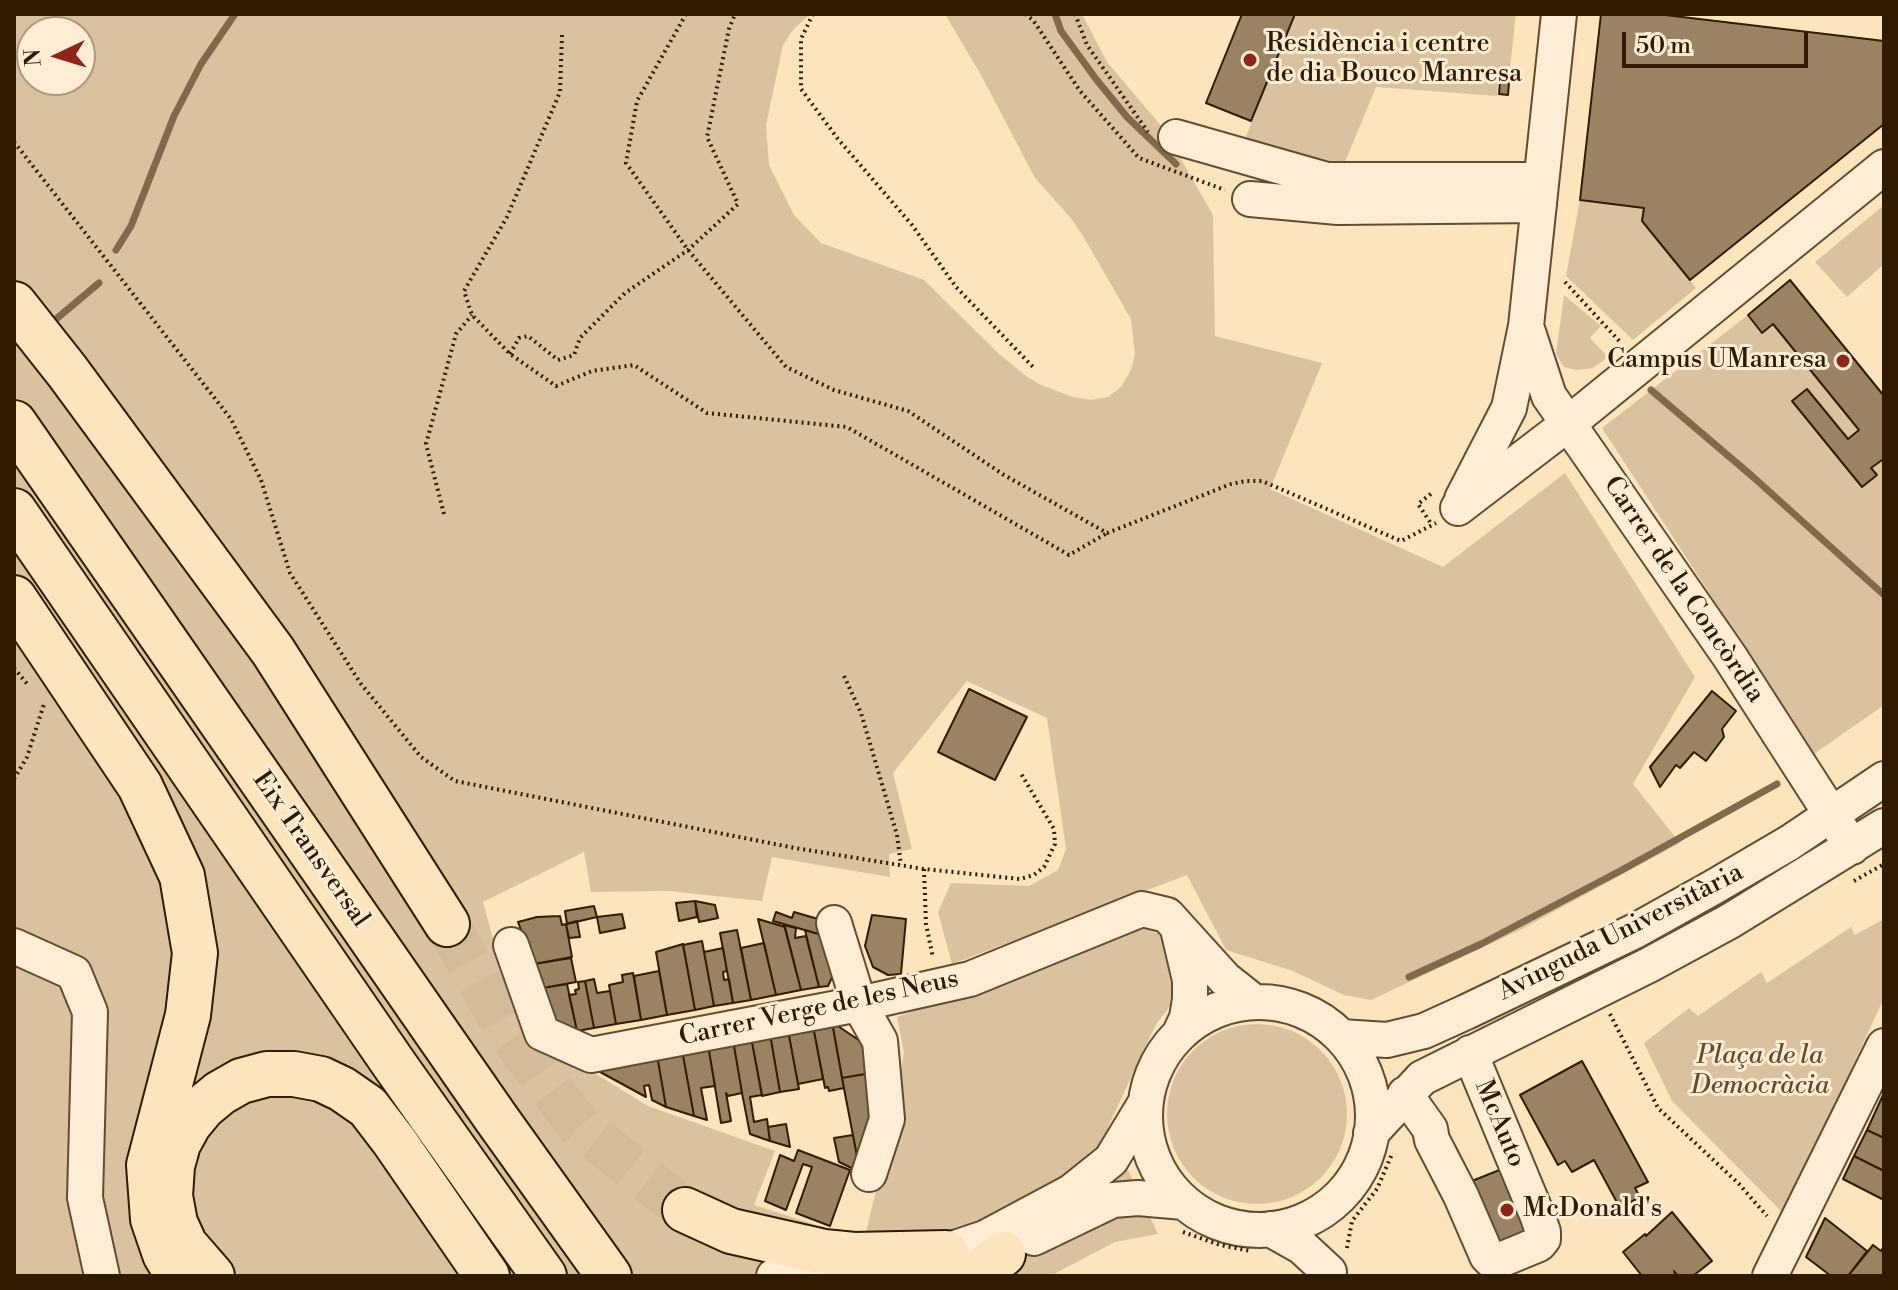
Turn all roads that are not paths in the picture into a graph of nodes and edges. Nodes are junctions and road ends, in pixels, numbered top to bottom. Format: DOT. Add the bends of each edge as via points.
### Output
graph roads {
  1 [pos="1559,14"];
  2 [pos="1168,138"];
  3 [pos="1884,167"];
  4 [pos="1237,191"];
  5 [pos="1540,193"];
  6 [pos="14,304"];
  7 [pos="1526,326"];
  8 [pos="14,423"];
  9 [pos="1569,423"];
  10 [pos="14,511"];
  11 [pos="14,598"];
  12 [pos="1884,779"];
  13 [pos="1831,816"];
  14 [pos="1874,846"];
  15 [pos="834,923"];
  16 [pos="447,924"];
  17 [pos="1177,925"];
  18 [pos="511,945"];
  19 [pos="14,946"];
  20 [pos="1254,1002"];
  21 [pos="859,1004"];
  22 [pos="1179,1035"];
  23 [pos="1341,1037"];
  24 [pos="1884,1046"];
  25 [pos="1470,1053"];
  26 [pos="1146,1102"];
  27 [pos="1411,1102"];
  28 [pos="1371,1133"];
  29 [pos="869,1174"];
  30 [pos="1331,1204"];
  31 [pos="685,1210"];
  32 [pos="1182,1216"];
  33 [pos="1261,1240"];
  34 [pos="975,1261"];
  35 [pos="1783,1263"];
  36 [pos="1336,1267"];
  37 [pos="607,1274"];
  38 [pos="102,1276"];
  39 [pos="178,1276"];
  40 [pos="212,1276"];
  41 [pos="487,1276"];
  42 [pos="544,1276"];
  43 [pos="774,1276"];
  44 [pos="908,1276"];
  1 -- 5 [label="street, Carrer de la Concòrdia"];
  2 -- 5 [label="street" via="1327,180"];
  3 -- 9 [label="street"];
  4 -- 5 [label="street" via="1338,207"];
  5 -- 7 [label="street, Carrer de la Concòrdia"];
  6 -- 16 [label="highway" via="273,651"];
  7 -- 9 [label="street, Carrer de la Concòrdia" via="1549,396"];
  7 -- 9 [label="street, Carrer de la Concòrdia" via="1509,408 1458,508"];
  8 -- 37 [label="highway, Eix Transversal"];
  9 -- 13 [label="street, Carrer de la Concòrdia" via="1730,657"];
  10 -- 42 [label="highway, Eix Transversal"];
  11 -- 39 [label="highway" via="140,786 182,876 194,969 188,1015 149,1165 153,1219"];
  12 -- 13 [label="street, Avinguda Universitària"];
  13 -- 14 [label="street, Carrer de la Concòrdia"];
  13 -- 23 [label="street, Avinguda Universitària" via="1635,931 1424,1031 1387,1040"];
  14 -- 25 [label="street, Avinguda Universitària"];
  15 -- 21 [label="street"];
  17 -- 20 [label="street, Carrer Verge de les Neus" via="1225,979"];
  17 -- 21 [label="street, Carrer Verge de les Neus" via="1167,915 1142,909 970,979"];
  17 -- 22 [label="street" via="1190,980 1187,1018"];
  18 -- 21 [label="street, Carrer Verge de les Neus" via="542,1033 591,1055"];
  19 -- 38 [label="street" via="74,973 90,1012 85,1198"];
  20 -- 22 [label="street" via="1208,1014"];
  20 -- 23 [label="street" via="1301,1010"];
  21 -- 29 [label="street" via="880,1041 887,1119"];
  22 -- 26 [label="street" via="1155,1071"];
  23 -- 28 [label="street" via="1367,1081"];
  24 -- 35 [label="street"];
  25 -- 27 [label="street, Avinguda Universitària" via="1422,1078"];
  25 -- 27 [label="street, McAuto" via="1538,1217 1543,1232 1539,1244 1498,1261 1487,1256 1430,1129"];
  26 -- 32 [label="street" via="1155,1162"];
  26 -- 34 [label="street" via="1111,1160 1094,1176 985,1238"];
  27 -- 28 [label="street, Avinguda Universitària"];
  28 -- 30 [label="street" via="1360,1167"];
  30 -- 33 [label="street"];
  30 -- 36 [label="street" via="1326,1234"];
  31 -- 34 [label="highway" via="731,1231 824,1252"];
  32 -- 33 [label="street" via="1203,1215 1247,1229"];
  32 -- 34 [label="street" via="1138,1198 1113,1200"];
  33 -- 36 [label="street" via="1302,1247"];
  34 -- 43 [label="street"];
  34 -- 44 [label="street"];
  40 -- 41 [label="highway" via="185,1245 175,1223 172,1166 189,1124 203,1107 241,1081 267,1074 321,1079 368,1107"];
}
